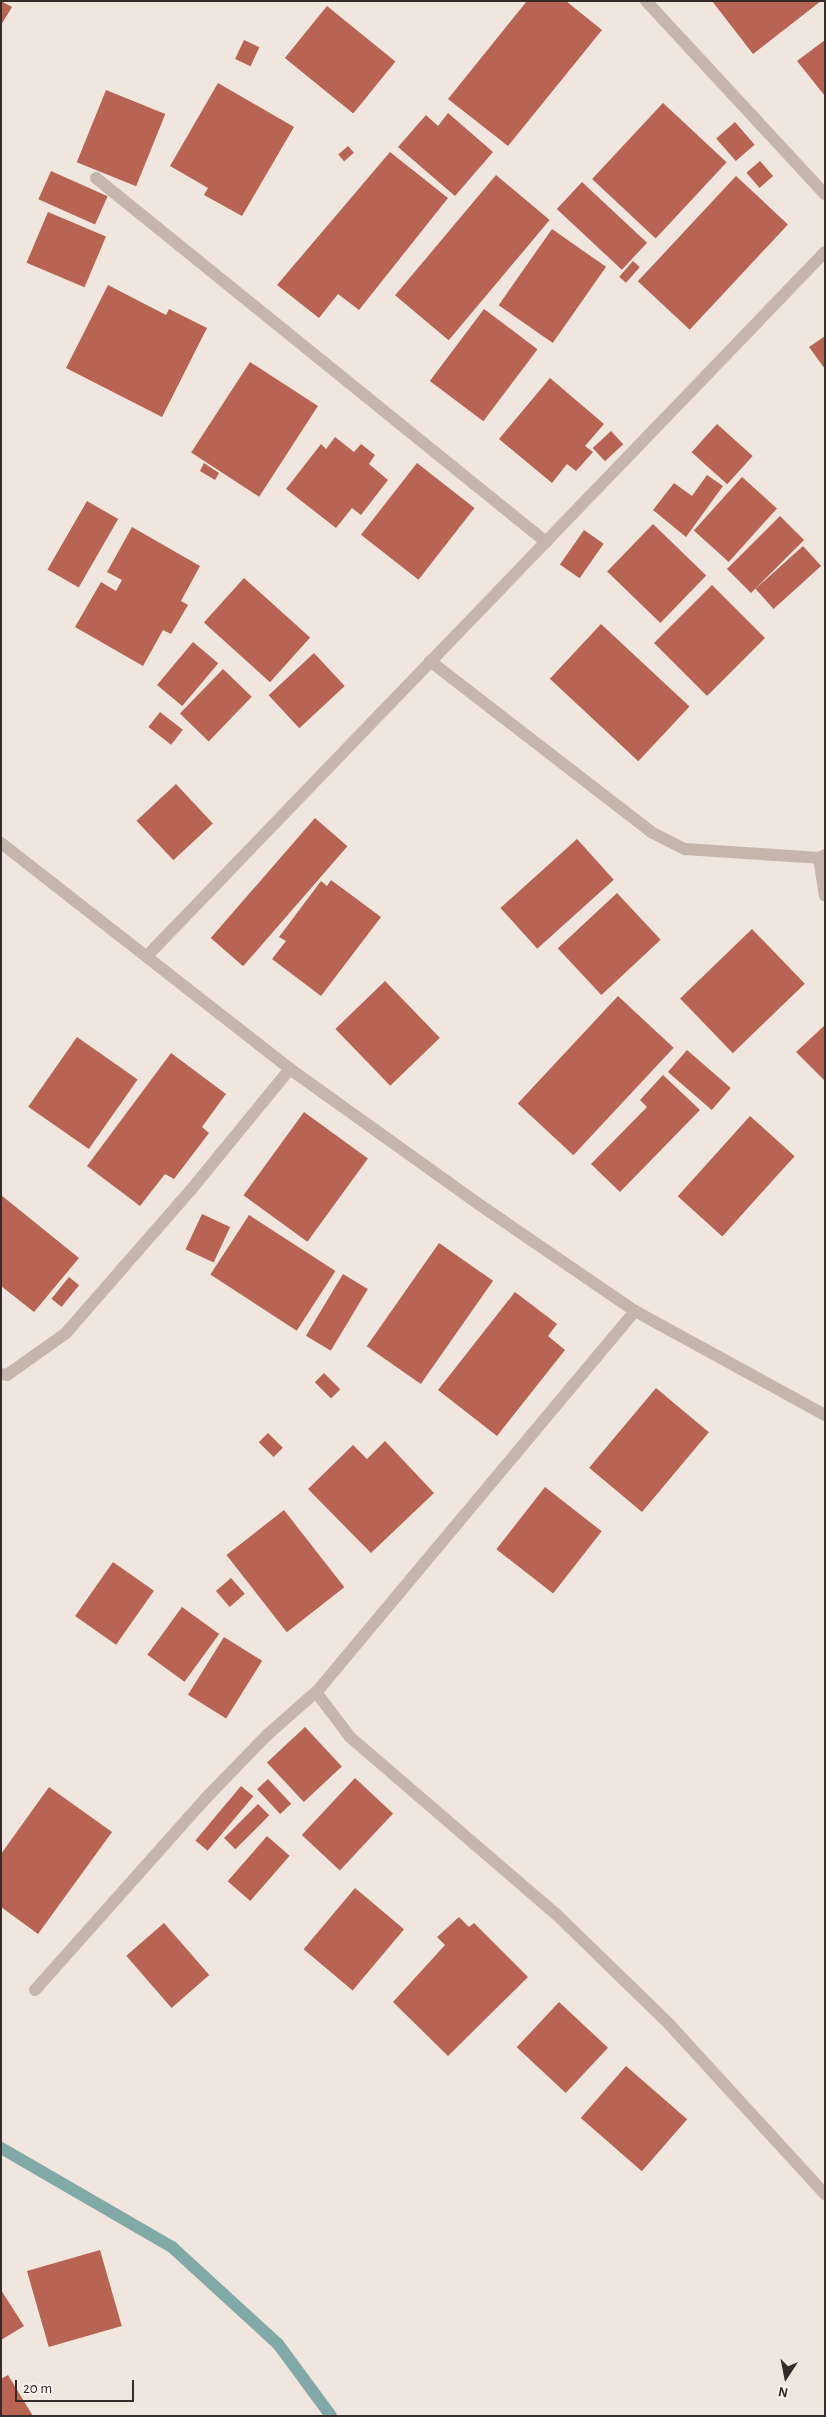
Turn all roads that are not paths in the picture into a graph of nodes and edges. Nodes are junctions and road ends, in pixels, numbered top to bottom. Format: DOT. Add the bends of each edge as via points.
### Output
graph roads {
  1 [pos="646,1"];
  2 [pos="96,178"];
  3 [pos="825,194"];
  4 [pos="825,252"];
  5 [pos="546,542"];
  6 [pos="430,661"];
  7 [pos="1,843"];
  8 [pos="822,856"];
  9 [pos="825,896"];
  10 [pos="147,956"];
  11 [pos="290,1069"];
  12 [pos="635,1310"];
  13 [pos="1,1374"];
  14 [pos="825,1415"];
  15 [pos="316,1692"];
  16 [pos="35,1990"];
  17 [pos="825,2194"];
  1 -- 3 [label="street"];
  2 -- 5 [label="street"];
  4 -- 5 [label="street"];
  5 -- 6 [label="street"];
  6 -- 8 [label="street" via="652,832 677,845 729,854"];
  6 -- 10 [label="street"];
  7 -- 10 [label="street"];
  8 -- 9 [label="street"];
  10 -- 11 [label="street"];
  11 -- 12 [label="street"];
  11 -- 13 [label="street" via="66,1333 7,1375"];
  12 -- 14 [label="street"];
  12 -- 15 [label="street"];
  15 -- 16 [label="street" via="267,1735 206,1798"];
  15 -- 17 [label="street" via="350,1737 556,1914 670,2024"];
}
